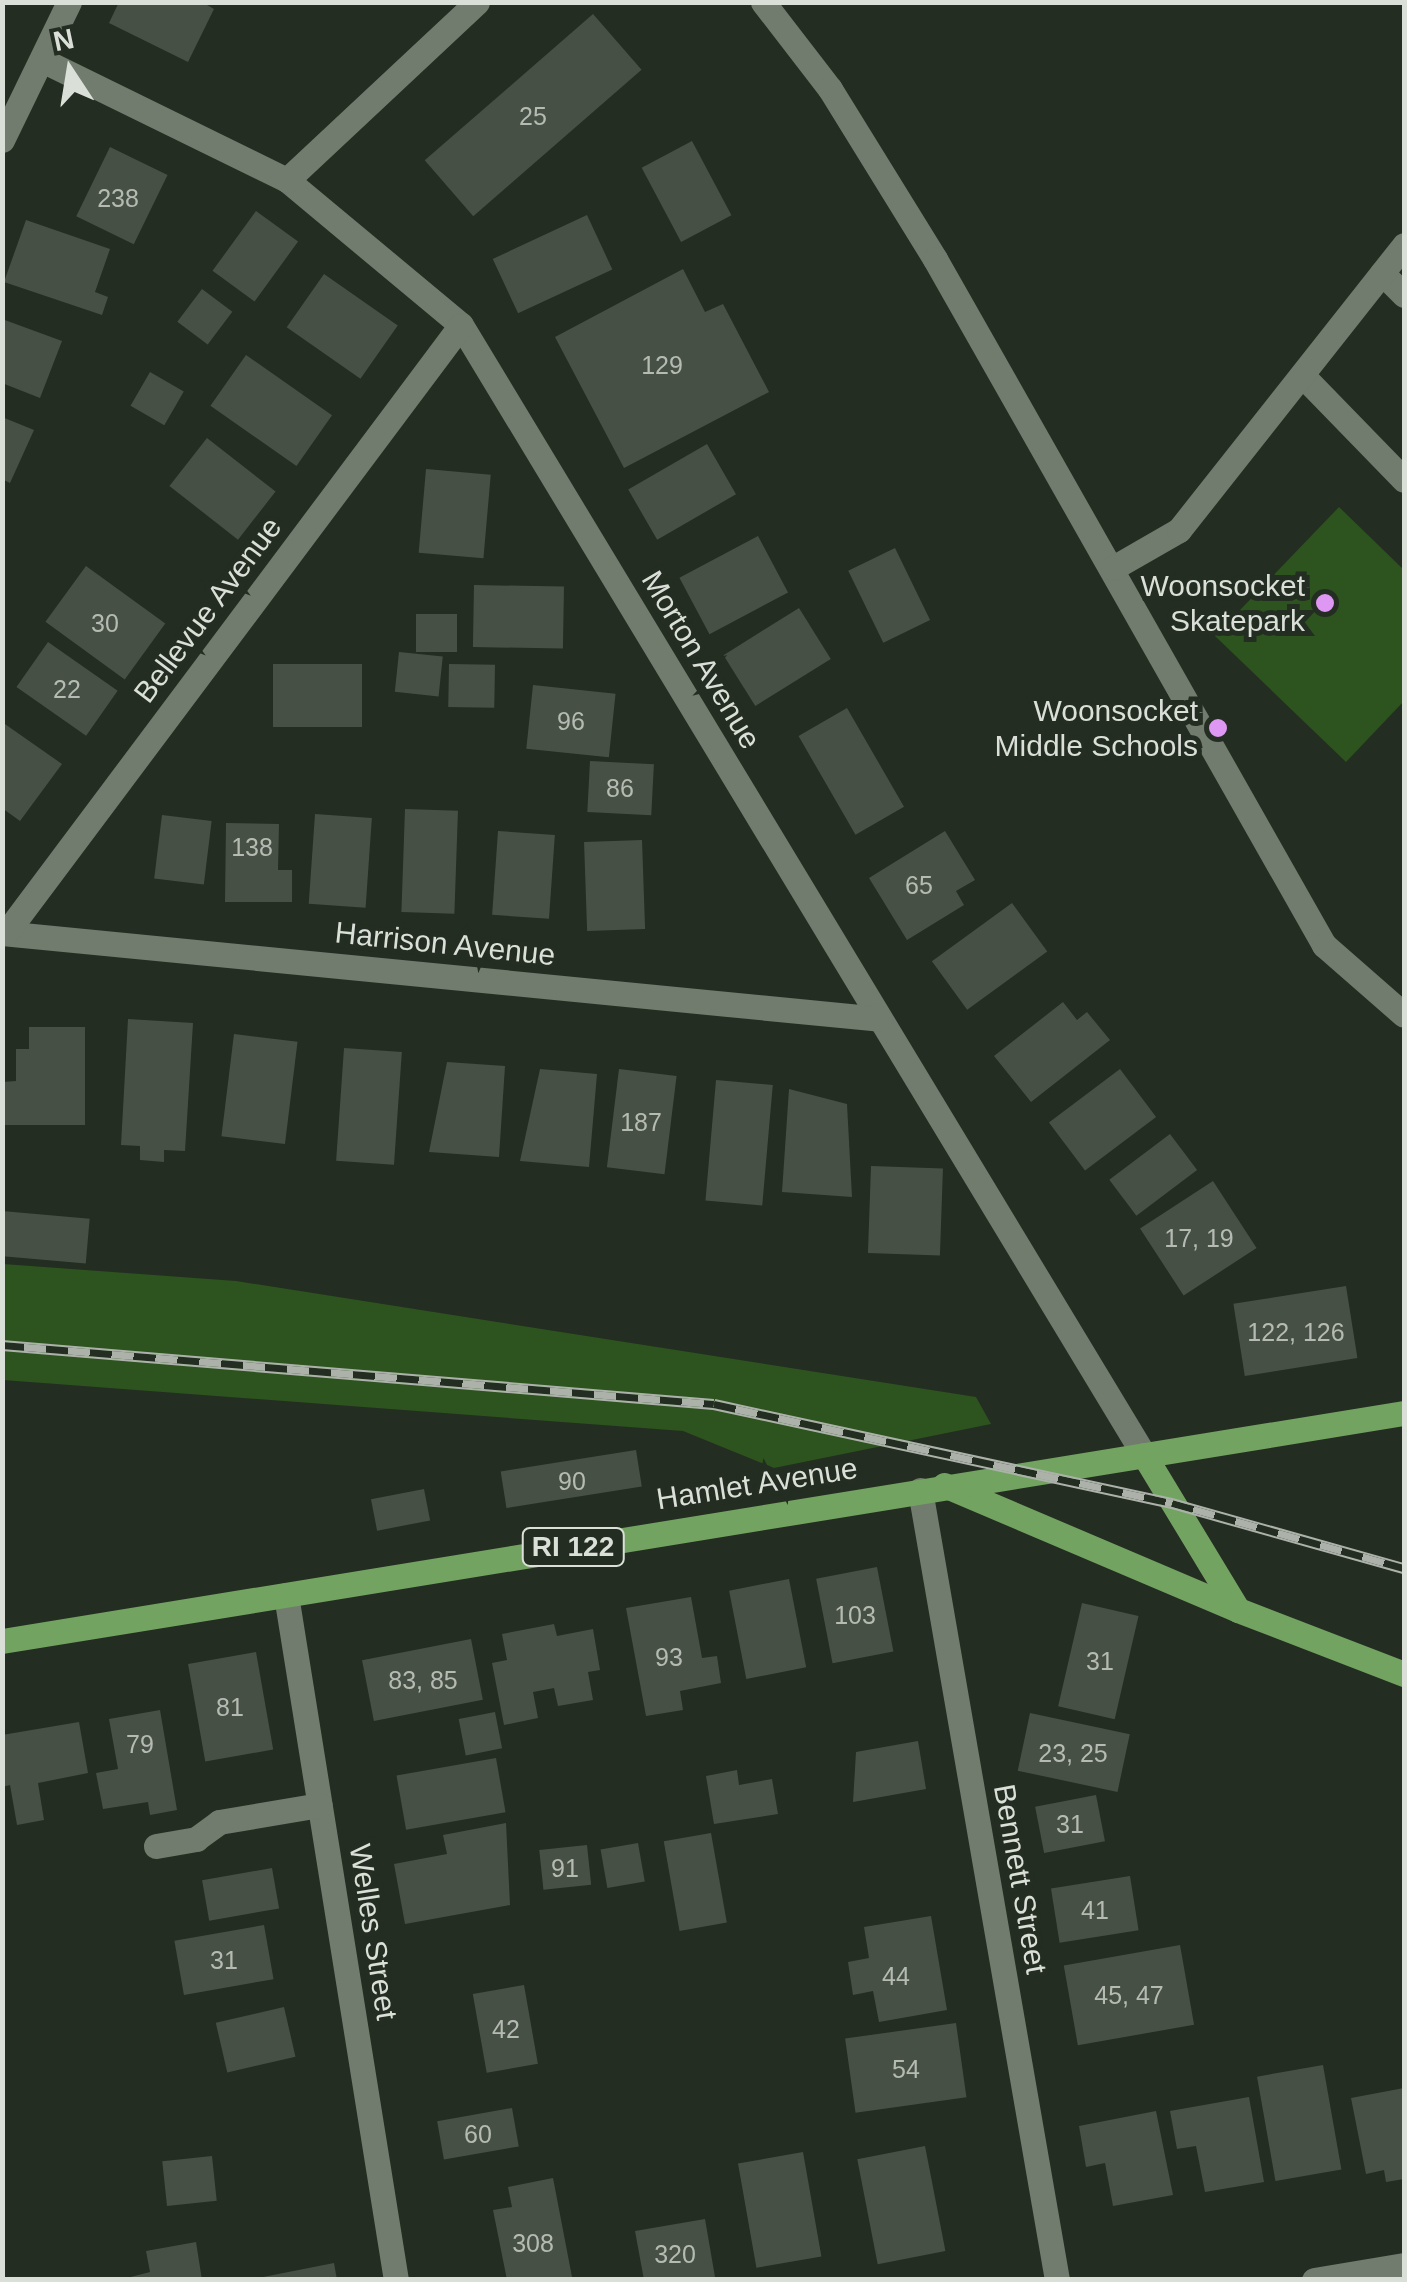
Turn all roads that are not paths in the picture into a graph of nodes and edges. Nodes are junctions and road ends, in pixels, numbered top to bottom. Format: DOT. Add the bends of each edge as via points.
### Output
graph roads {
  1 [pos="69,2"];
  2 [pos="477,2"];
  3 [pos="763,2"];
  4 [pos="42,60"];
  5 [pos="2,140"];
  6 [pos="287,180"];
  7 [pos="1404,244"];
  8 [pos="1382,273"];
  9 [pos="1404,295"];
  10 [pos="461,325"];
  11 [pos="1302,375"];
  12 [pos="1404,480"];
  13 [pos="1114,568"];
  14 [pos="4,933"];
  15 [pos="1404,1016"];
  16 [pos="880,1020"];
  17 [pos="1404,1414"];
  18 [pos="1144,1455"];
  19 [pos="932,1488"];
  20 [pos="286,1595"];
  21 [pos="1238,1610"];
  22 [pos="2,1640"];
  23 [pos="1404,1674"];
  24 [pos="320,1805"];
  25 [pos="156,1846"];
  26 [pos="1404,2265"];
  27 [pos="396,2280"];
  28 [pos="1057,2280"];
  29 [pos="1314,2280"];
  1 -- 4 [label="street"];
  2 -- 6 [label="street"];
  3 -- 13 [label="street" via="830,89"];
  4 -- 5 [label="street"];
  4 -- 6 [label="street, Morton Avenue"];
  6 -- 10 [label="street, Morton Avenue"];
  7 -- 8 [label="street"];
  8 -- 9 [label="street"];
  8 -- 11 [label="street"];
  10 -- 14 [label="street, Bellevue Avenue"];
  10 -- 16 [label="street, Morton Avenue"];
  11 -- 12 [label="street"];
  11 -- 13 [label="street" via="1179,530"];
  13 -- 15 [label="street" via="1324,945"];
  14 -- 16 [label="street, Harrison Avenue"];
  16 -- 18 [label="street, Morton Avenue"];
  17 -- 18 [label="main road, Hamlet Avenue / RI 122"];
  18 -- 19 [label="main road, Hamlet Avenue / RI 122"];
  18 -- 21 [label="main road"];
  19 -- 20 [label="main road, Hamlet Avenue / RI 122"];
  19 -- 21 [label="main road"];
  19 -- 28 [label="street, Bennett Street"];
  20 -- 22 [label="main road, Hamlet Avenue / RI 122"];
  20 -- 24 [label="street, Welles Street"];
  21 -- 23 [label="main road"];
  24 -- 25 [label="street" via="219,1822"];
  24 -- 27 [label="street, Welles Street"];
  26 -- 29 [label="street"];
}
